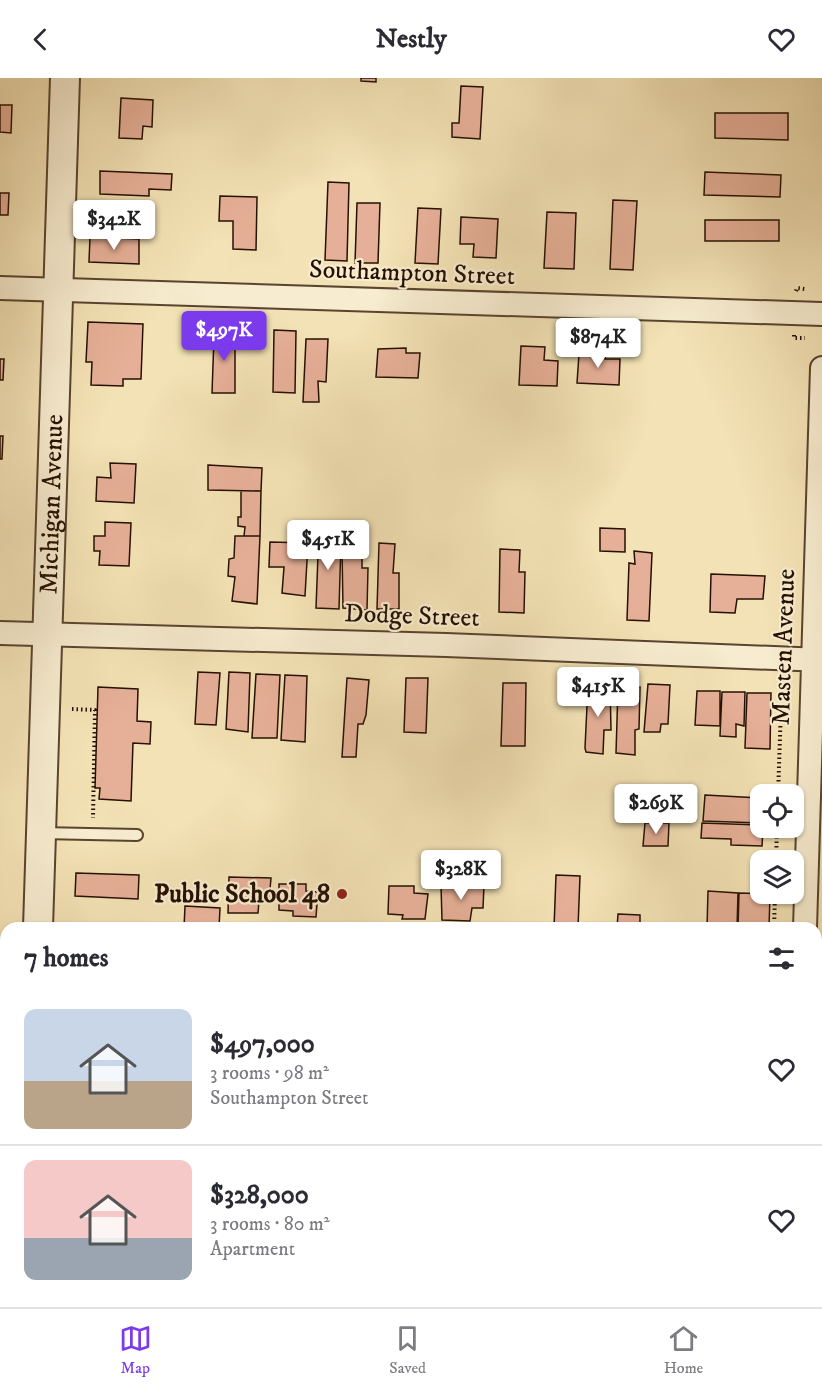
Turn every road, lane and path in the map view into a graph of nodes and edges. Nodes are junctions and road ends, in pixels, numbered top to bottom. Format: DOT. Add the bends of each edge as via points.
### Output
graph roads {
  1 [pos="65,78"];
  2 [pos="0,288"];
  3 [pos="797,288"];
  4 [pos="805,288"];
  5 [pos="58,291"];
  6 [pos="822,314"];
  7 [pos="794,338"];
  8 [pos="805,338"];
  9 [pos="822,368"];
  10 [pos="0,633"];
  11 [pos="47,634"];
  12 [pos="817,660"];
  13 [pos="782,682"];
  14 [pos="72,709"];
  15 [pos="778,784"];
  16 [pos="93,800"];
  17 [pos="41,833"];
  18 [pos="137,835"];
  19 [pos="775,904"];
  20 [pos="38,922"];
  21 [pos="774,922"];
  22 [pos="805,922"];
  1 -- 5 [label="street, Michigan Avenue"];
  2 -- 5 [label="street, Southampton Street"];
  3 -- 4 [label="path"];
  5 -- 6 [label="street, Southampton Street"];
  5 -- 11 [label="street, Michigan Avenue"];
  7 -- 8 [label="path"];
  9 -- 12 [label="street, Masten Avenue"];
  10 -- 11 [label="street, Dodge Street"];
  11 -- 12 [label="street, Dodge Street"];
  11 -- 17 [label="street, Michigan Avenue"];
  12 -- 22 [label="street, Masten Avenue"];
  13 -- 15 [label="path, Masten Avenue"];
  14 -- 16 [label="path" via="95,710"];
  17 -- 18 [label="lane"];
  17 -- 20 [label="street, Michigan Avenue"];
  19 -- 21 [label="path"];
}
